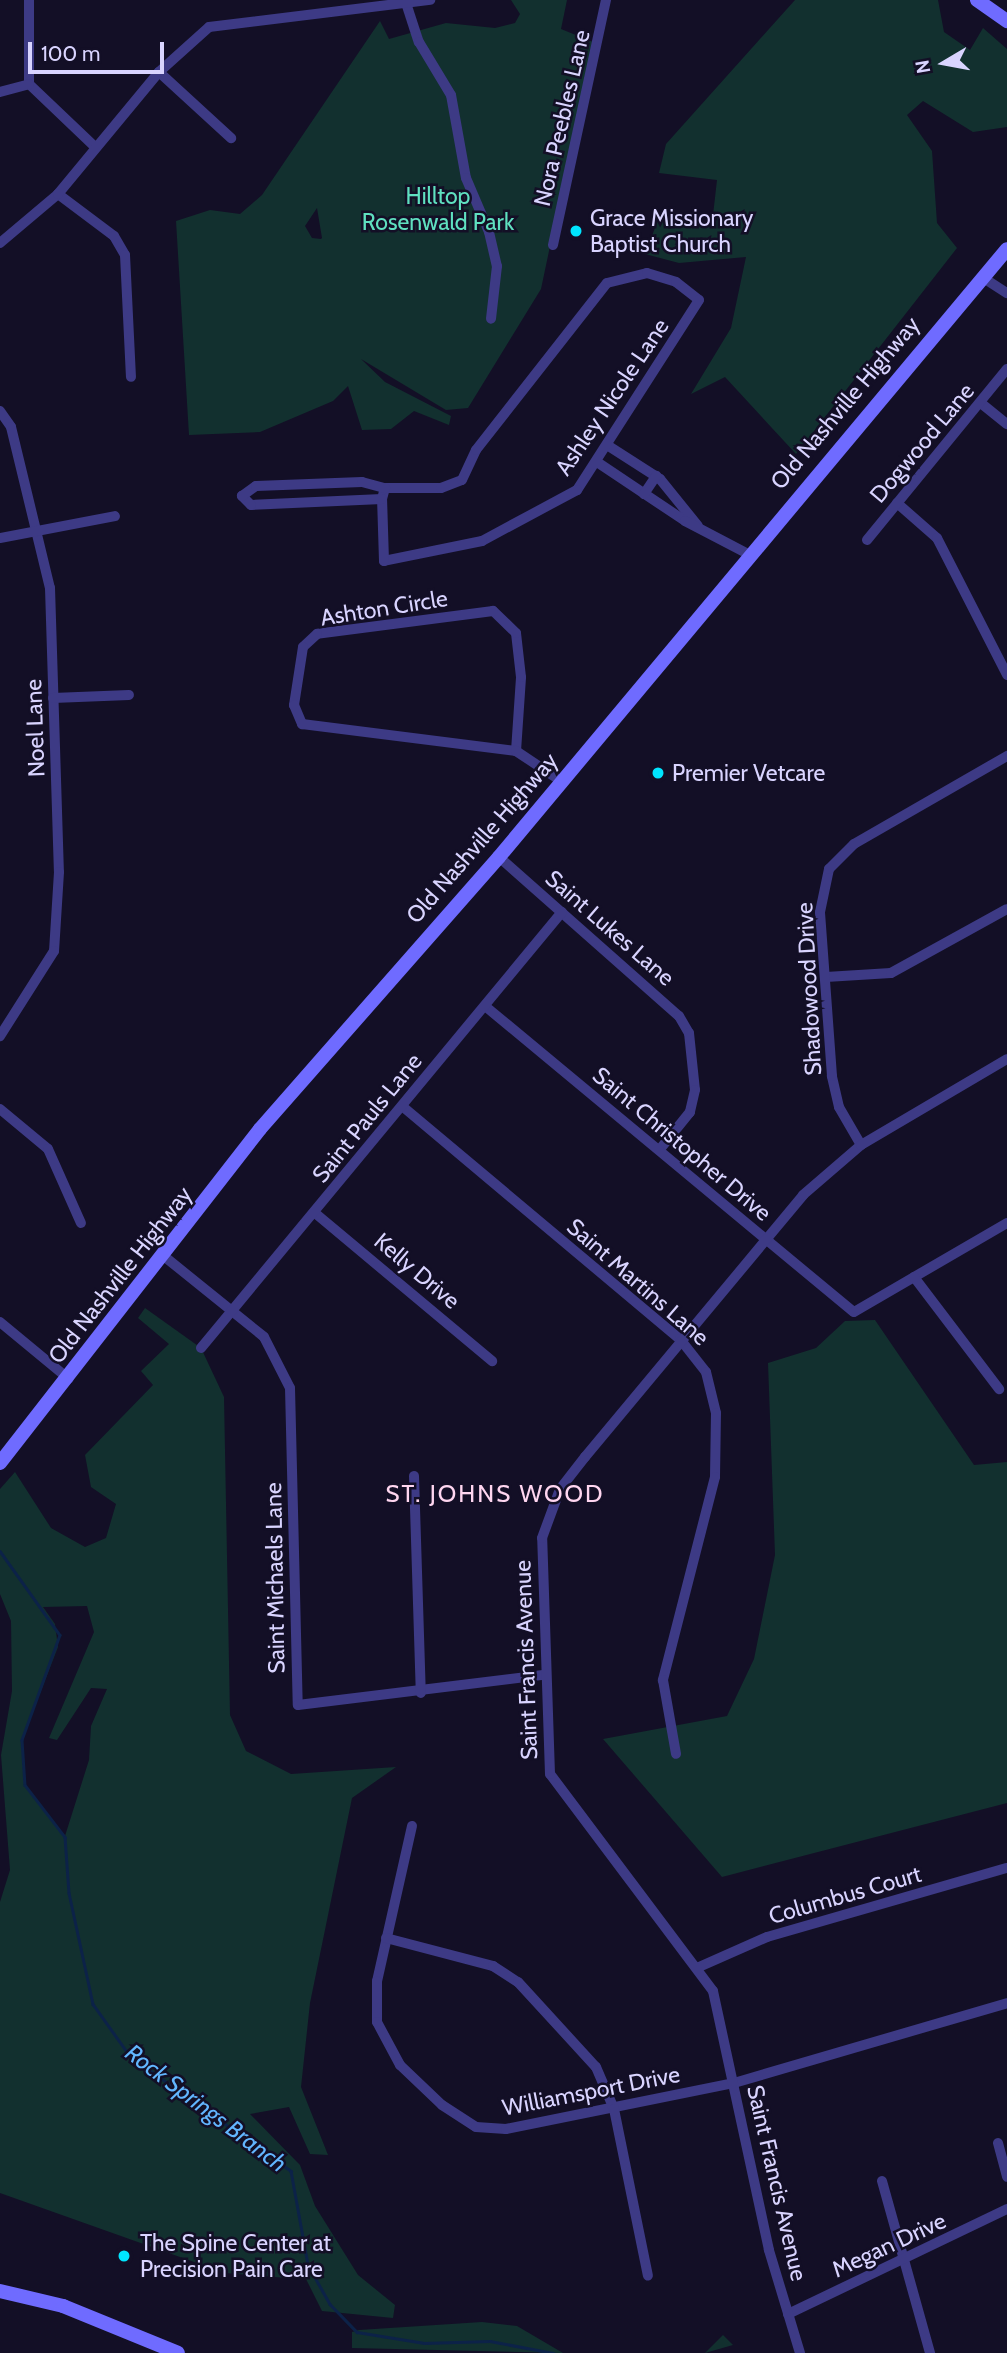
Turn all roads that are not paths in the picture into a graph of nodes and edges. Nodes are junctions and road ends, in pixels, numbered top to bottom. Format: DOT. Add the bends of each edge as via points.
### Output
graph roads {
  1 [pos="29,0"];
  2 [pos="312,0"];
  3 [pos="430,0"];
  4 [pos="606,0"];
  5 [pos="977,0"];
  6 [pos="407,6"];
  7 [pos="313,13"];
  8 [pos="1007,22"];
  9 [pos="159,72"];
  10 [pos="29,84"];
  11 [pos="0,92"];
  12 [pos="231,138"];
  13 [pos="94,146"];
  14 [pos="58,194"];
  15 [pos="0,243"];
  16 [pos="553,245"];
  17 [pos="1007,248"];
  18 [pos="982,277"];
  19 [pos="1007,293"];
  20 [pos="491,319"];
  21 [pos="1007,369"];
  22 [pos="131,377"];
  23 [pos="982,404"];
  24 [pos="0,411"];
  25 [pos="1007,424"];
  26 [pos="607,446"];
  27 [pos="597,462"];
  28 [pos="656,476"];
  29 [pos="384,494"];
  30 [pos="644,494"];
  31 [pos="897,503"];
  32 [pos="115,516"];
  33 [pos="698,526"];
  34 [pos="38,530"];
  35 [pos="0,538"];
  36 [pos="867,540"];
  37 [pos="748,554"];
  38 [pos="1007,675"];
  39 [pos="129,695"];
  40 [pos="53,698"];
  41 [pos="516,751"];
  42 [pos="1007,756"];
  43 [pos="561,781"];
  44 [pos="499,857"];
  45 [pos="1007,909"];
  46 [pos="562,912"];
  47 [pos="826,977"];
  48 [pos="485,1006"];
  49 [pos="0,1036"];
  50 [pos="1007,1059"];
  51 [pos="402,1106"];
  52 [pos="0,1109"];
  53 [pos="860,1145"];
  54 [pos="660,1149"];
  55 [pos="315,1213"];
  56 [pos="81,1223"];
  57 [pos="1007,1223"];
  58 [pos="764,1238"];
  59 [pos="166,1256"];
  60 [pos="914,1277"];
  61 [pos="232,1311"];
  62 [pos="0,1322"];
  63 [pos="680,1339"];
  64 [pos="201,1349"];
  65 [pos="492,1361"];
  66 [pos="69,1379"];
  67 [pos="999,1389"];
  68 [pos="0,1463"];
  69 [pos="414,1476"];
  70 [pos="543,1675"];
  71 [pos="421,1693"];
  72 [pos="676,1754"];
  73 [pos="412,1826"];
  74 [pos="1006,1868"];
  75 [pos="386,1938"];
  76 [pos="699,1967"];
  77 [pos="1007,2003"];
  78 [pos="734,2083"];
  79 [pos="614,2109"];
  80 [pos="998,2143"];
  81 [pos="1007,2177"];
  82 [pos="881,2180"];
  83 [pos="1007,2209"];
  84 [pos="904,2259"];
  85 [pos="648,2276"];
  86 [pos="0,2291"];
  87 [pos="788,2314"];
  88 [pos="178,2353"];
  89 [pos="800,2353"];
  90 [pos="930,2353"];
  1 -- 10 [label="street"];
  2 -- 7 [label="street"];
  3 -- 6 [label="street"];
  4 -- 16 [label="street, Nora Peebles Lane"];
  5 -- 8 [label="main road"];
  6 -- 7 [label="street"];
  6 -- 20 [label="street" via="419,42 451,95 466,178 489,232 497,266"];
  7 -- 9 [label="street" via="209,27"];
  9 -- 12 [label="street"];
  9 -- 13 [label="street"];
  10 -- 11 [label="street"];
  10 -- 13 [label="street"];
  13 -- 14 [label="street"];
  14 -- 15 [label="street"];
  14 -- 22 [label="street" via="114,236 125,255"];
  17 -- 18 [label="main road, Old Nashville Highway"];
  18 -- 19 [label="street"];
  18 -- 37 [label="main road, Old Nashville Highway"];
  21 -- 23 [label="street, Dogwood Lane"];
  23 -- 25 [label="street"];
  23 -- 31 [label="street, Dogwood Lane"];
  24 -- 34 [label="street, Noel Lane" via="11,427"];
  26 -- 27 [label="street, Ashley Nicole Lane"];
  26 -- 28 [label="street"];
  26 -- 29 [label="street, Ashley Nicole Lane" via="699,300 676,282 647,274 619,276 476,450 462,480 441,488"];
  27 -- 29 [label="street, Ashley Nicole Lane" via="577,490 482,541 384,561"];
  27 -- 30 [label="street"];
  28 -- 30 [label="street"];
  28 -- 33 [label="street"];
  29 -- 29 [label="street" via="362,482 256,486 242,496 251,505"];
  30 -- 33 [label="street"];
  31 -- 36 [label="street, Dogwood Lane"];
  31 -- 38 [label="street" via="937,538"];
  32 -- 34 [label="street"];
  33 -- 37 [label="street"];
  34 -- 35 [label="street"];
  34 -- 40 [label="street, Noel Lane" via="50,588"];
  37 -- 43 [label="main road, Old Nashville Highway"];
  39 -- 40 [label="street"];
  40 -- 49 [label="street, Noel Lane" via="57,940 30,996"];
  41 -- 41 [label="street, Ashton Circle" via="302,724 294,705 303,648 317,634 493,611 516,633 521,677"];
  41 -- 43 [label="street, Ashton Circle"];
  42 -- 47 [label="street, Shadowood Drive" via="837,856 821,901"];
  43 -- 44 [label="main road, Old Nashville Highway"];
  44 -- 46 [label="street, Saint Lukes Lane"];
  44 -- 59 [label="main road, Old Nashville Highway" via="260,1129"];
  45 -- 47 [label="street" via="891,973"];
  46 -- 48 [label="street, Saint Pauls Lane"];
  46 -- 54 [label="street, Saint Lukes Lane" via="657,991 689,1034 695,1090 690,1112"];
  47 -- 53 [label="street, Shadowood Drive" via="835,1092"];
  48 -- 51 [label="street, Saint Pauls Lane"];
  48 -- 54 [label="street, Saint Christopher Drive"];
  50 -- 53 [label="street, Saint Francis Avenue"];
  51 -- 55 [label="street, Saint Pauls Lane"];
  51 -- 63 [label="street, Saint Martins Lane"];
  52 -- 56 [label="street" via="48,1149"];
  53 -- 58 [label="street, Saint Francis Avenue"];
  54 -- 58 [label="street, Saint Christopher Drive"];
  55 -- 61 [label="street, Saint Pauls Lane"];
  55 -- 65 [label="street, Kelly Drive"];
  57 -- 60 [label="street"];
  58 -- 60 [label="street, Saint Christopher Drive" via="854,1312"];
  58 -- 63 [label="street, Saint Francis Avenue"];
  59 -- 61 [label="street, Saint Michaels Lane"];
  59 -- 66 [label="main road, Old Nashville Highway"];
  60 -- 67 [label="street"];
  61 -- 64 [label="street, Saint Pauls Lane"];
  61 -- 71 [label="street, Saint Michaels Lane" via="264,1337 290,1388 298,1704"];
  62 -- 66 [label="street"];
  63 -- 70 [label="street, Saint Francis Avenue" via="560,1489 550,1513 540,1557"];
  63 -- 72 [label="street, Saint Martins Lane" via="711,1384 717,1457 666,1660 665,1717"];
  66 -- 68 [label="main road, Old Nashville Highway"];
  69 -- 71 [label="street"];
  70 -- 71 [label="street, Saint Michaels Lane"];
  70 -- 76 [label="street, Saint Francis Avenue" via="546,1754 559,1790"];
  73 -- 75 [label="street, Williamsport Drive"];
  74 -- 76 [label="street, Columbus Court" via="767,1937"];
  75 -- 79 [label="street" via="493,1966 518,1982 596,2067"];
  75 -- 79 [label="street, Williamsport Drive" via="375,2000 380,2034 400,2065 442,2105 477,2127 506,2129"];
  76 -- 78 [label="street, Saint Francis Avenue" via="718,2005"];
  77 -- 78 [label="street, Williamsport Drive"];
  78 -- 79 [label="street, Williamsport Drive"];
  78 -- 87 [label="street, Saint Francis Avenue"];
  79 -- 85 [label="street"];
  80 -- 81 [label="street"];
  82 -- 84 [label="street"];
  83 -- 84 [label="street, Megan Drive"];
  84 -- 87 [label="street, Megan Drive"];
  84 -- 90 [label="street"];
  86 -- 88 [label="main road" via="64,2306"];
  87 -- 89 [label="street, Saint Francis Avenue"];
}
